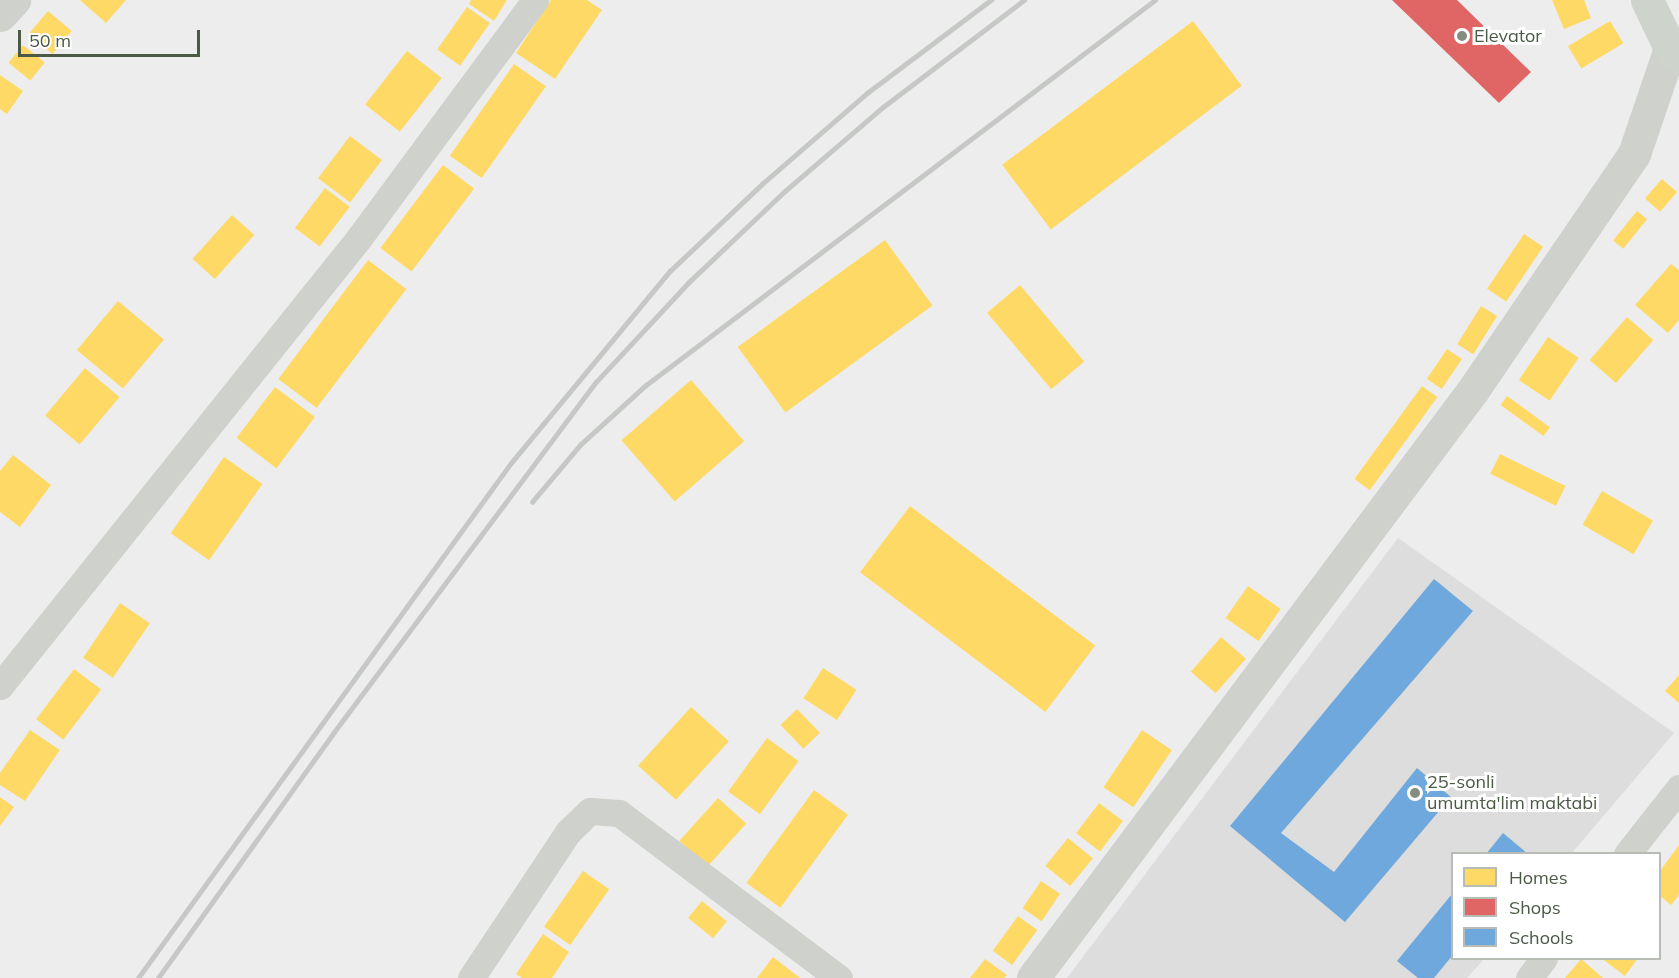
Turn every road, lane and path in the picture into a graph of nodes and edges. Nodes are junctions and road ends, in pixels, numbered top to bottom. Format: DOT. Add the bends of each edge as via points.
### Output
graph roads {
  1 [pos="14,0"];
  2 [pos="535,0"];
  3 [pos="1647,0"];
  4 [pos="0,15"];
  5 [pos="1674,53"];
  6 [pos="0,686"];
  7 [pos="1679,788"];
  8 [pos="1629,852"];
  9 [pos="1542,960"];
  10 [pos="471,978"];
  11 [pos="839,978"];
  12 [pos="1033,978"];
  13 [pos="1528,978"];
  1 -- 4 [label="street"];
  2 -- 6 [label="street" via="359,238"];
  3 -- 5 [label="main road"];
  5 -- 12 [label="street" via="1627,164 1473,390"];
  7 -- 8 [label="street"];
  9 -- 13 [label="street"];
  10 -- 11 [label="street" via="568,832 590,811 619,813"];
}
